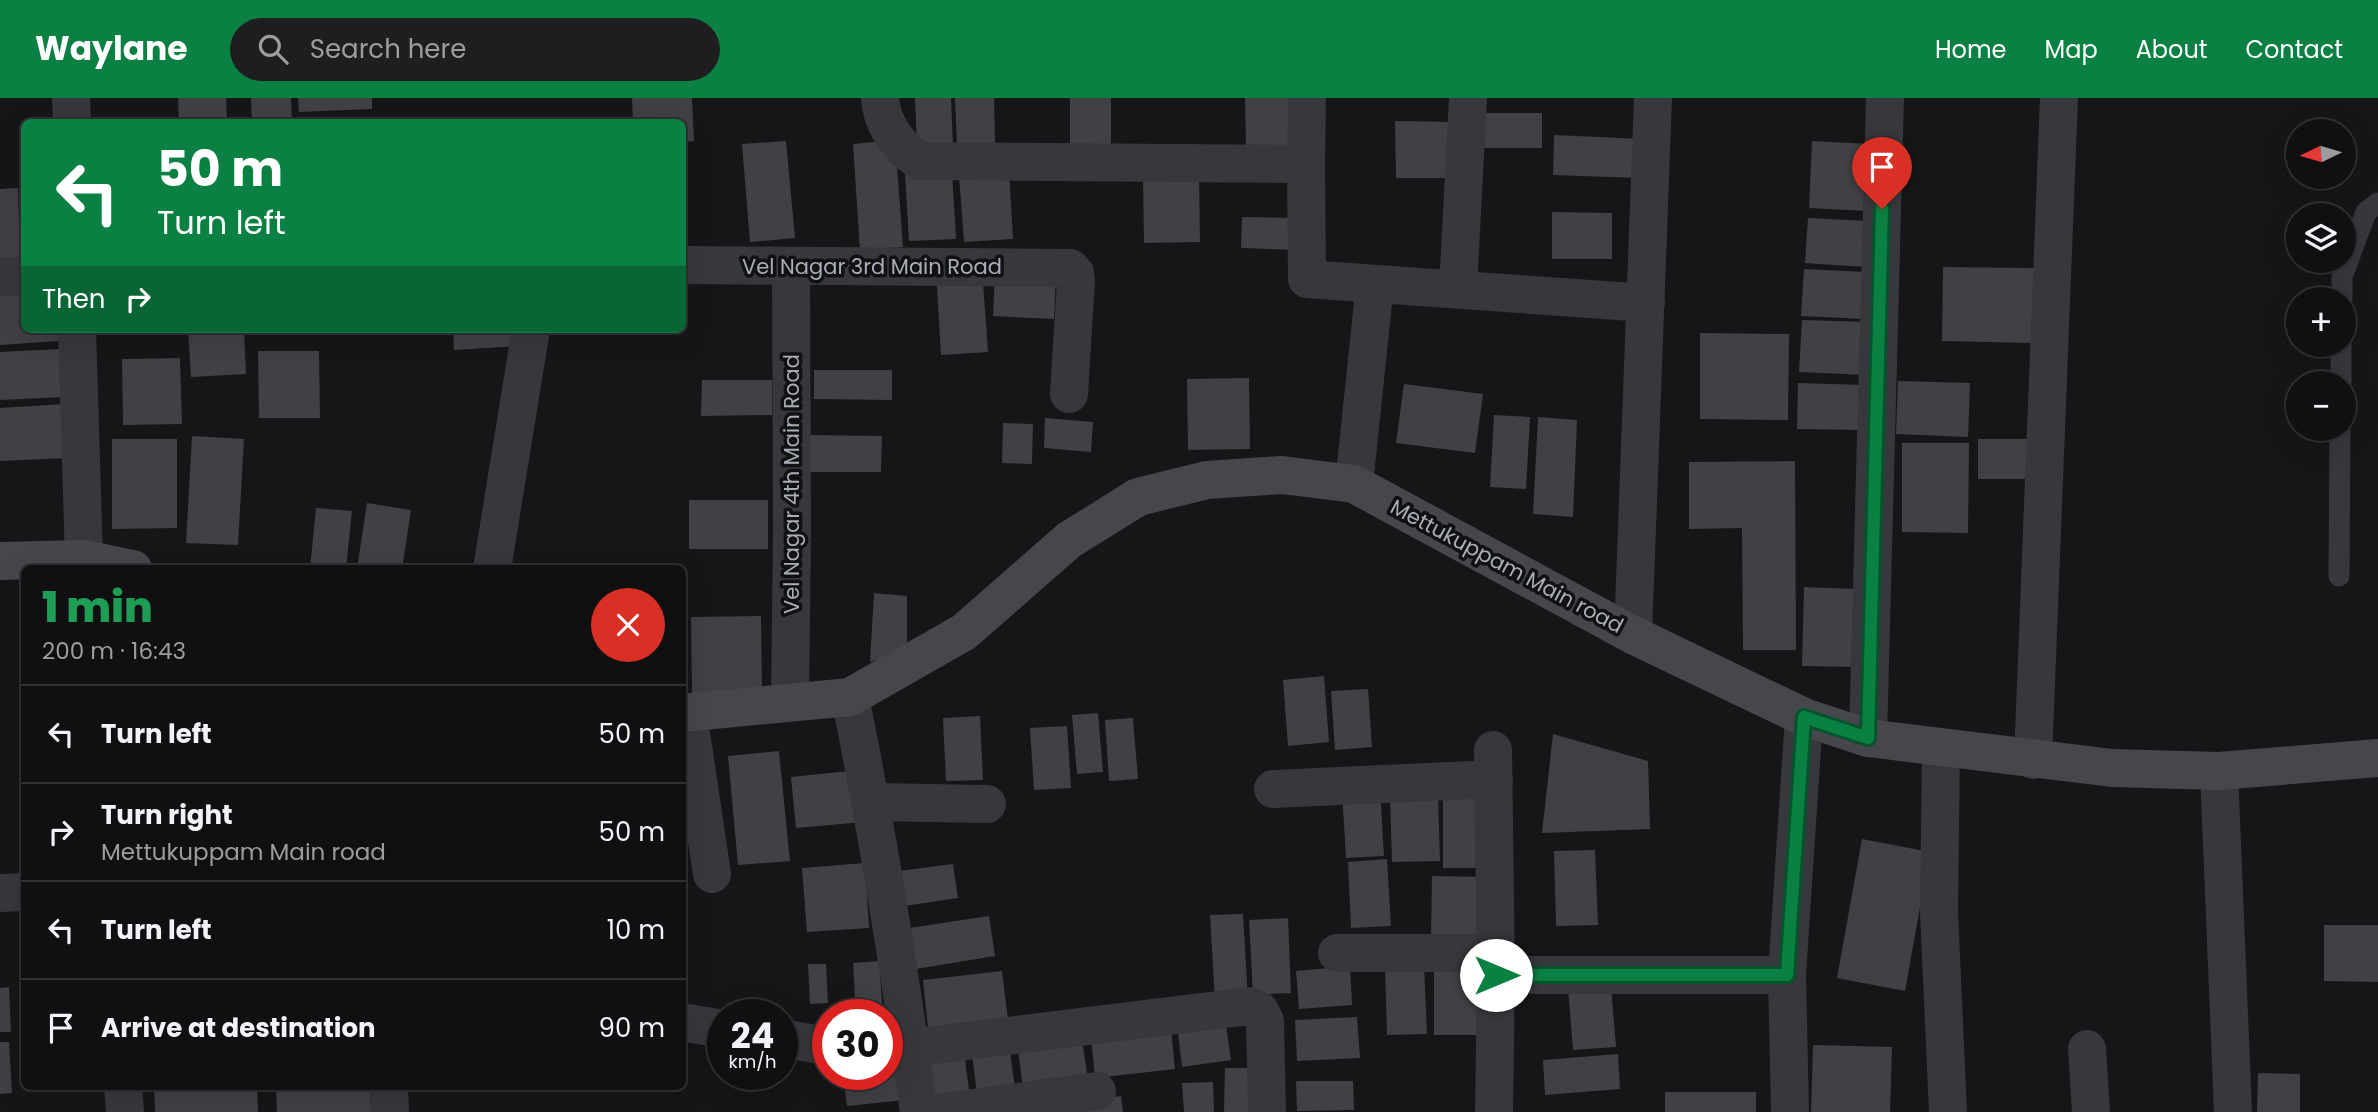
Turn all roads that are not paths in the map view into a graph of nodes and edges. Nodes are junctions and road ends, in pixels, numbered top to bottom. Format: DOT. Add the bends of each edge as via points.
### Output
graph roads {
  1 [pos="71,98"];
  2 [pos="880,98"];
  3 [pos="1307,98"];
  4 [pos="1468,98"];
  5 [pos="1653,98"];
  6 [pos="1885,98"];
  7 [pos="2059,98"];
  8 [pos="72,119"];
  9 [pos="1306,164"];
  10 [pos="2378,203"];
  11 [pos="686,265"];
  12 [pos="791,267"];
  13 [pos="21,276"];
  14 [pos="0,277"];
  15 [pos="1375,284"];
  16 [pos="2342,287"];
  17 [pos="1458,289"];
  18 [pos="1646,303"];
  19 [pos="77,333"];
  20 [pos="530,333"];
  21 [pos="1069,394"];
  22 [pos="2340,441"];
  23 [pos="1354,484"];
  24 [pos="84,559"];
  25 [pos="0,561"];
  26 [pos="113,565"];
  27 [pos="493,565"];
  28 [pos="2339,576"];
  29 [pos="1633,635"];
  30 [pos="850,697"];
  31 [pos="790,701"];
  32 [pos="686,713"];
  33 [pos="1804,717"];
  34 [pos="686,719"];
  35 [pos="1868,738"];
  36 [pos="1941,749"];
  37 [pos="2378,758"];
  38 [pos="2033,760"];
  39 [pos="2219,771"];
  40 [pos="1273,789"];
  41 [pos="872,802"];
  42 [pos="987,804"];
  43 [pos="712,874"];
  44 [pos="21,892"];
  45 [pos="0,894"];
  46 [pos="1336,953"];
  47 [pos="1495,964"];
  48 [pos="1787,975"];
  49 [pos="897,999"];
  50 [pos="686,1023"];
  51 [pos="707,1026"];
  52 [pos="903,1039"];
  53 [pos="903,1043"];
  54 [pos="2087,1049"];
  55 [pos="123,1090"];
  56 [pos="389,1090"];
  57 [pos="1097,1091"];
  58 [pos="125,1112"];
  59 [pos="390,1112"];
  60 [pos="919,1112"];
  61 [pos="945,1112"];
  62 [pos="1267,1112"];
  63 [pos="1494,1112"];
  64 [pos="1790,1112"];
  65 [pos="1948,1112"];
  66 [pos="2091,1112"];
  67 [pos="2233,1112"];
  1 -- 8 [label="street"];
  2 -- 9 [label="street" via="891,132 901,148 919,161"];
  3 -- 9 [label="street"];
  4 -- 17 [label="street"];
  5 -- 18 [label="street"];
  6 -- 35 [label="street"];
  7 -- 38 [label="street"];
  9 -- 15 [label="street" via="1307,279"];
  10 -- 16 [label="lane" via="2366,212"];
  11 -- 12 [label="street, Vel Nagar 3rd Main Road"];
  12 -- 21 [label="street, Vel Nagar 3rd Main Road" via="1070,268 1076,281"];
  12 -- 31 [label="street, Vel Nagar 4th Main Road"];
  13 -- 14 [label="street"];
  15 -- 17 [label="street"];
  15 -- 23 [label="street"];
  17 -- 18 [label="street"];
  18 -- 29 [label="street"];
  19 -- 24 [label="street"];
  20 -- 27 [label="street"];
  22 -- 28 [label="lane"];
  23 -- 29 [label="main road, Mettukuppam Main road"];
  23 -- 30 [label="main road, Mettukuppam Main road" via="1282,475 1207,480 1138,497 1069,540 964,632"];
  24 -- 25 [label="main road"];
  24 -- 26 [label="main road"];
  29 -- 33 [label="main road, Mettukuppam Main road"];
  30 -- 31 [label="main road, Mettukuppam Main road"];
  30 -- 41 [label="street"];
  31 -- 32 [label="main road, Mettukuppam Main road"];
  33 -- 35 [label="main road, Mettukuppam Main road"];
  33 -- 48 [label="street"];
  34 -- 43 [label="street"];
  35 -- 36 [label="main road, Mettukuppam Main road"];
  36 -- 38 [label="main road, Mettukuppam Main road"];
  36 -- 65 [label="street" via="1939,912"];
  37 -- 39 [label="main road, Mettukuppam Main road"];
  38 -- 39 [label="main road, Mettukuppam Main road"];
  39 -- 67 [label="street"];
  40 -- 47 [label="street" via="1493,764"];
  41 -- 42 [label="street"];
  41 -- 49 [label="street"];
  44 -- 45 [label="street"];
  46 -- 47 [label="street"];
  47 -- 48 [label="street"];
  47 -- 63 [label="street"];
  48 -- 64 [label="street"];
  50 -- 51 [label="street"];
  52 -- 62 [label="street" via="1250,1006 1260,1011 1265,1021"];
  53 -- 60 [label="street"];
  54 -- 66 [label="street"];
  55 -- 58 [label="street"];
  56 -- 59 [label="street"];
  57 -- 61 [label="street"];
}
